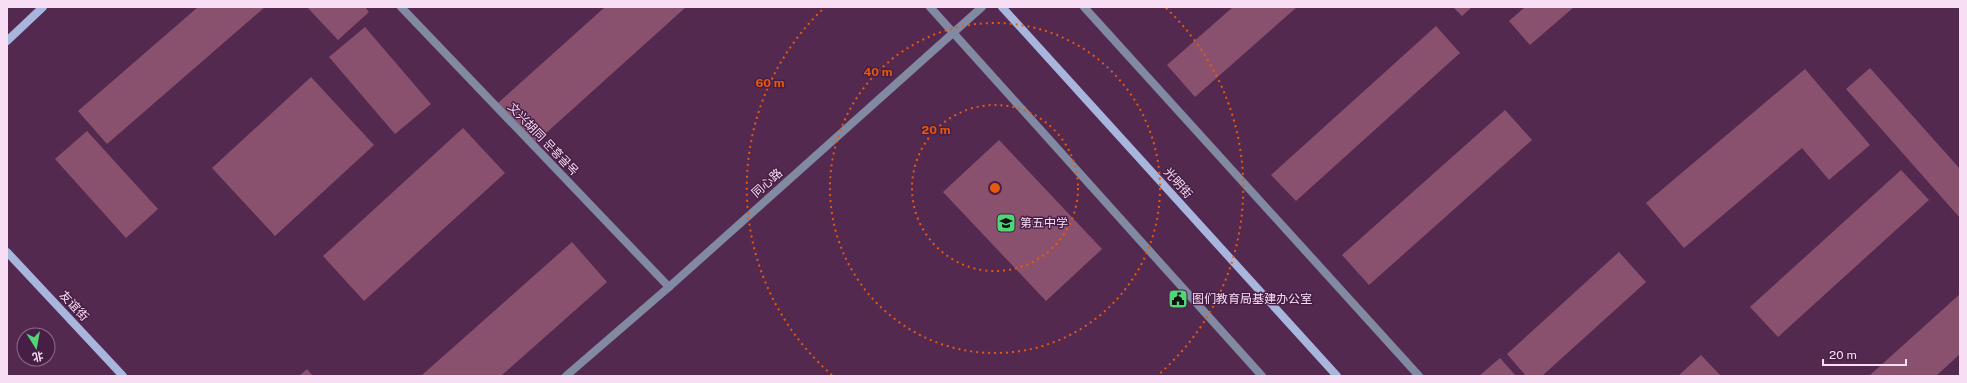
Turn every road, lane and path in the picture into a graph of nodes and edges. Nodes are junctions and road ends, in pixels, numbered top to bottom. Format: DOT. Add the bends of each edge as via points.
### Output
graph roads {
  1 [pos="43,7"];
  2 [pos="401,7"];
  3 [pos="930,7"];
  4 [pos="982,7"];
  5 [pos="1002,7"];
  6 [pos="1084,7"];
  7 [pos="954,33"];
  8 [pos="7,41"];
  9 [pos="7,252"];
  10 [pos="669,287"];
  11 [pos="123,376"];
  12 [pos="566,376"];
  13 [pos="1262,376"];
  14 [pos="1337,376"];
  15 [pos="1419,376"];
  1 -- 8 [label="main road"];
  2 -- 10 [label="street, 文兴胡同 문흥골목"];
  3 -- 7 [label="street"];
  4 -- 7 [label="street, 同心路"];
  5 -- 14 [label="main road, 光明街"];
  6 -- 15 [label="street"];
  7 -- 10 [label="street, 同心路"];
  7 -- 13 [label="street"];
  9 -- 11 [label="main road, 友谊街"];
  10 -- 12 [label="street, 同心路"];
}
